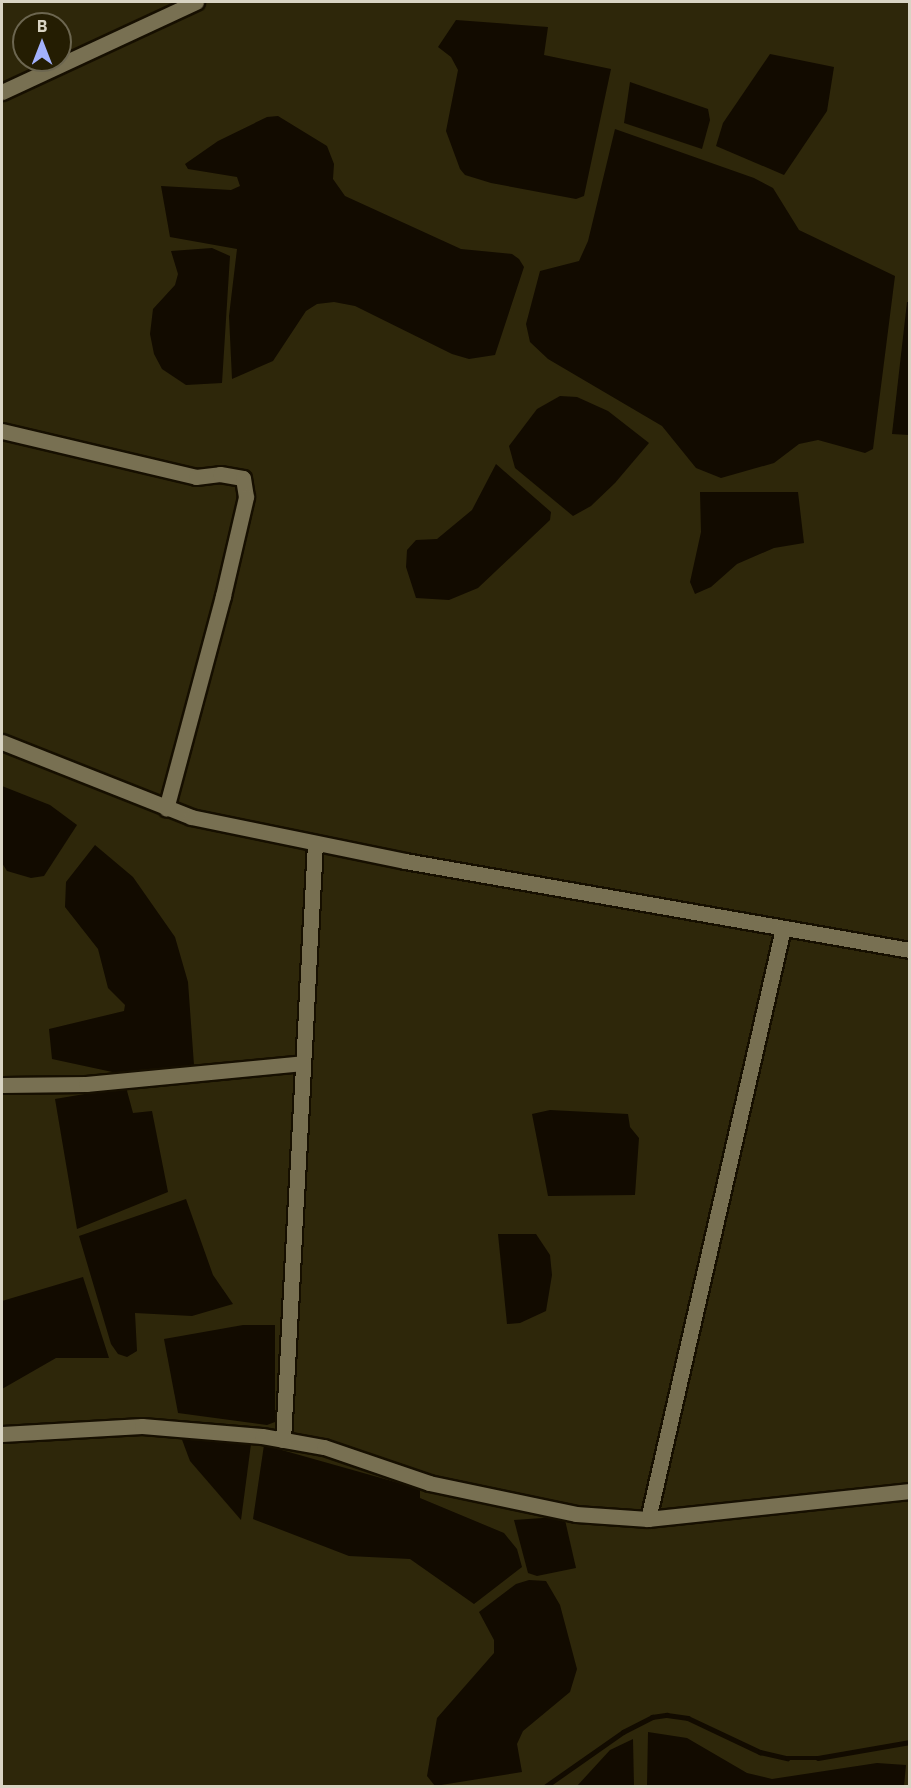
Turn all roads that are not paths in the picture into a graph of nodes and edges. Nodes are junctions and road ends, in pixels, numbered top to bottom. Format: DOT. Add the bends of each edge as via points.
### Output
graph roads {
  1 [pos="196,2"];
  2 [pos="2,92"];
  3 [pos="2,432"];
  4 [pos="2,742"];
  5 [pos="166,808"];
  6 [pos="315,843"];
  7 [pos="783,928"];
  8 [pos="909,950"];
  9 [pos="303,1063"];
  10 [pos="2,1085"];
  11 [pos="2,1434"];
  12 [pos="283,1440"];
  13 [pos="909,1491"];
  14 [pos="648,1519"];
  1 -- 2 [label="street"];
  3 -- 5 [label="street" via="196,477 220,474 243,478 246,497 226,585"];
  4 -- 5 [label="street"];
  5 -- 6 [label="street" via="191,818"];
  6 -- 7 [label="street"];
  6 -- 9 [label="street"];
  7 -- 8 [label="street"];
  7 -- 14 [label="street"];
  9 -- 10 [label="street" via="86,1084"];
  9 -- 12 [label="street"];
  11 -- 12 [label="street" via="142,1426"];
  12 -- 14 [label="street" via="324,1447 429,1484 576,1514"];
  13 -- 14 [label="street"];
}
